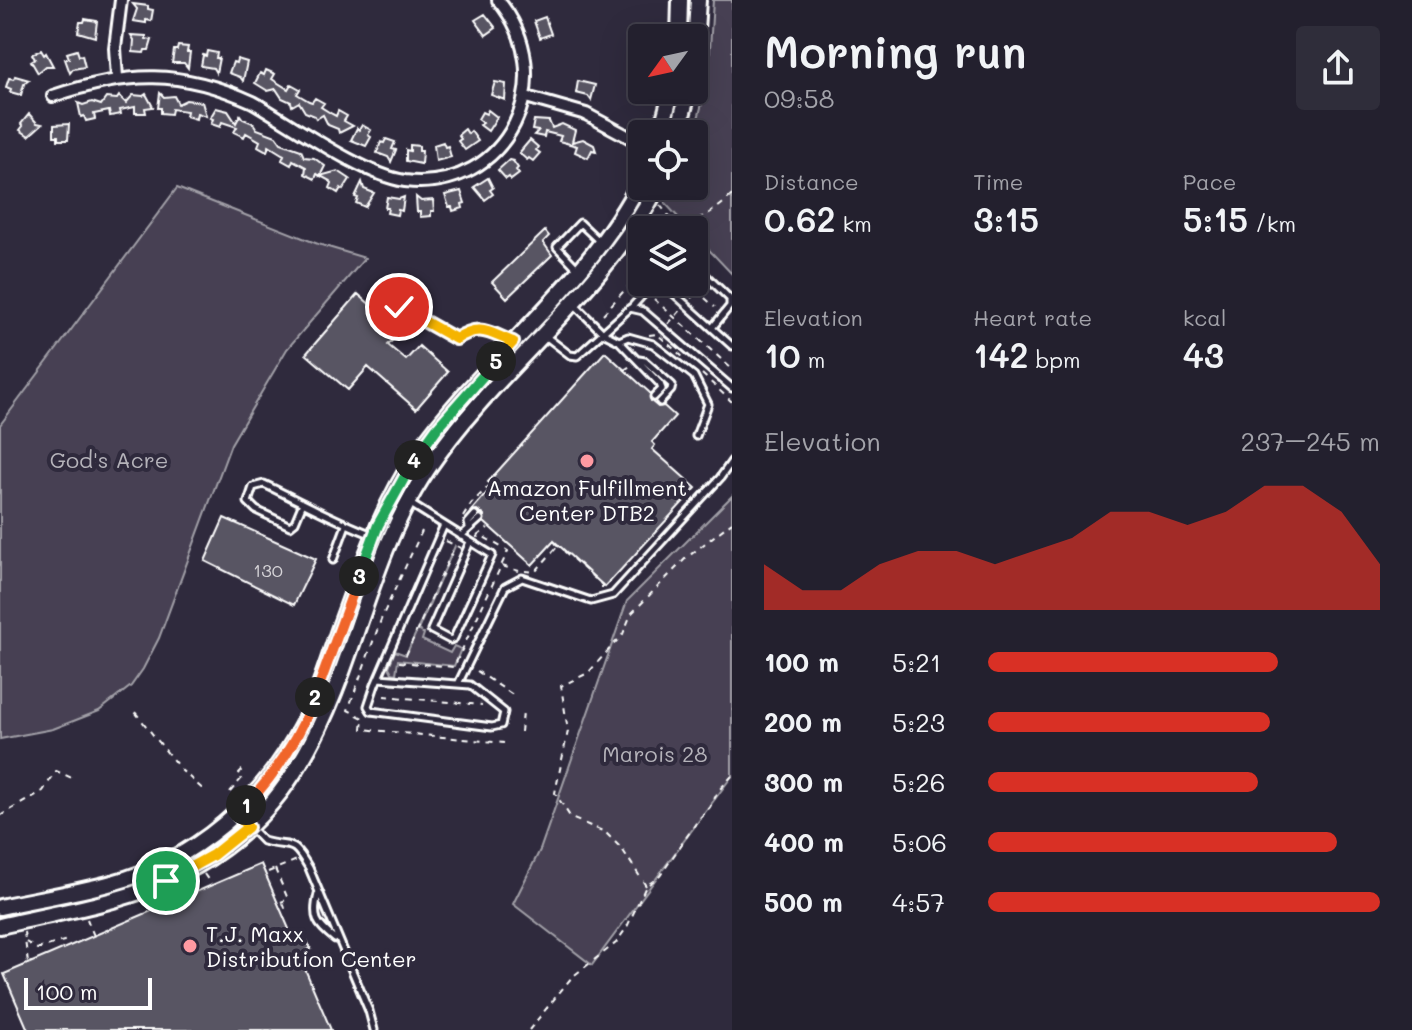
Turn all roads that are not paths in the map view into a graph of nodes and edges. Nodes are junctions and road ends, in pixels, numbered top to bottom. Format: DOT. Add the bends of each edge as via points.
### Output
graph roads {
  1 [pos="121,0"];
  2 [pos="498,0"];
  3 [pos="680,0"];
  4 [pos="698,0"];
  5 [pos="679,24"];
  6 [pos="696,24"];
  7 [pos="117,78"];
  8 [pos="53,96"];
  9 [pos="526,97"];
  10 [pos="628,136"];
  11 [pos="630,200"];
  12 [pos="650,200"];
  13 [pos="601,242"];
  14 [pos="578,270"];
  15 [pos="708,278"];
  16 [pos="641,296"];
  17 [pos="677,296"];
  18 [pos="572,302"];
  19 [pos="399,307"];
  20 [pos="630,308"];
  21 [pos="712,328"];
  22 [pos="603,333"];
  23 [pos="543,334"];
  24 [pos="619,341"];
  25 [pos="513,342"];
  26 [pos="732,346"];
  27 [pos="638,359"];
  28 [pos="732,388"];
  29 [pos="654,397"];
  30 [pos="660,402"];
  31 [pos="696,436"];
  32 [pos="732,461"];
  33 [pos="408,502"];
  34 [pos="303,503"];
  35 [pos="478,517"];
  36 [pos="346,525"];
  37 [pos="444,525"];
  38 [pos="374,535"];
  39 [pos="461,536"];
  40 [pos="470,542"];
  41 [pos="333,560"];
  42 [pos="379,678"];
  43 [pos="458,684"];
  44 [pos="237,814"];
  45 [pos="248,827"];
  46 [pos="318,893"];
  47 [pos="0,907"];
  48 [pos="0,926"];
  49 [pos="338,941"];
  50 [pos="374,1030"];
  1 -- 7 [label="street"];
  2 -- 9 [label="street" via="522,43"];
  3 -- 5 [label="main road"];
  4 -- 6 [label="main road"];
  7 -- 8 [label="street"];
  7 -- 9 [label="street" via="164,77 210,85 369,170 419,182 451,176 483,160 510,132"];
  9 -- 10 [label="street" via="586,114"];
  11 -- 13 [label="main road"];
  12 -- 18 [label="main road" via="634,229"];
  13 -- 14 [label="main road"];
  13 -- 14 [label="lane" via="580,223 557,247"];
  14 -- 25 [label="main road"];
  15 -- 21 [label="lane" via="730,299"];
  16 -- 20 [label="lane"];
  17 -- 21 [label="lane"];
  18 -- 22 [label="lane"];
  18 -- 23 [label="main road"];
  19 -- 25 [label="lane" via="456,339 470,329"];
  20 -- 22 [label="lane"];
  20 -- 28 [label="lane" via="643,311"];
  21 -- 26 [label="lane"];
  22 -- 23 [label="lane" via="577,356"];
  22 -- 24 [label="lane"];
  23 -- 33 [label="main road" via="446,443"];
  24 -- 27 [label="lane"];
  24 -- 31 [label="lane" via="628,337 653,344 694,376 708,404"];
  25 -- 38 [label="main road" via="427,441"];
  27 -- 29 [label="lane" via="660,384"];
  27 -- 30 [label="lane" via="672,385"];
  32 -- 43 [label="lane" via="613,595 591,601 522,578 505,587"];
  33 -- 37 [label="lane"];
  33 -- 45 [label="main road" via="386,547 322,726 291,779"];
  34 -- 34 [label="lane" via="264,484 253,487 248,502 290,526"];
  34 -- 36 [label="lane"];
  35 -- 39 [label="lane"];
  36 -- 38 [label="lane"];
  36 -- 41 [label="lane"];
  37 -- 39 [label="lane"];
  37 -- 42 [label="lane"];
  38 -- 44 [label="main road" via="303,725 270,777"];
  39 -- 40 [label="lane"];
  40 -- 40 [label="lane" via="492,555 450,640 431,630"];
  42 -- 43 [label="lane"];
  42 -- 43 [label="lane" via="368,706 371,711 501,725 504,712 470,685"];
  44 -- 45 [label="lane"];
  44 -- 47 [label="main road" via="187,851 140,874"];
  45 -- 46 [label="lane" via="263,841 298,849"];
  45 -- 48 [label="main road" via="213,855 135,893"];
  46 -- 49 [label="lane"];
  46 -- 49 [label="lane" via="317,922"];
  49 -- 50 [label="lane"];
}
